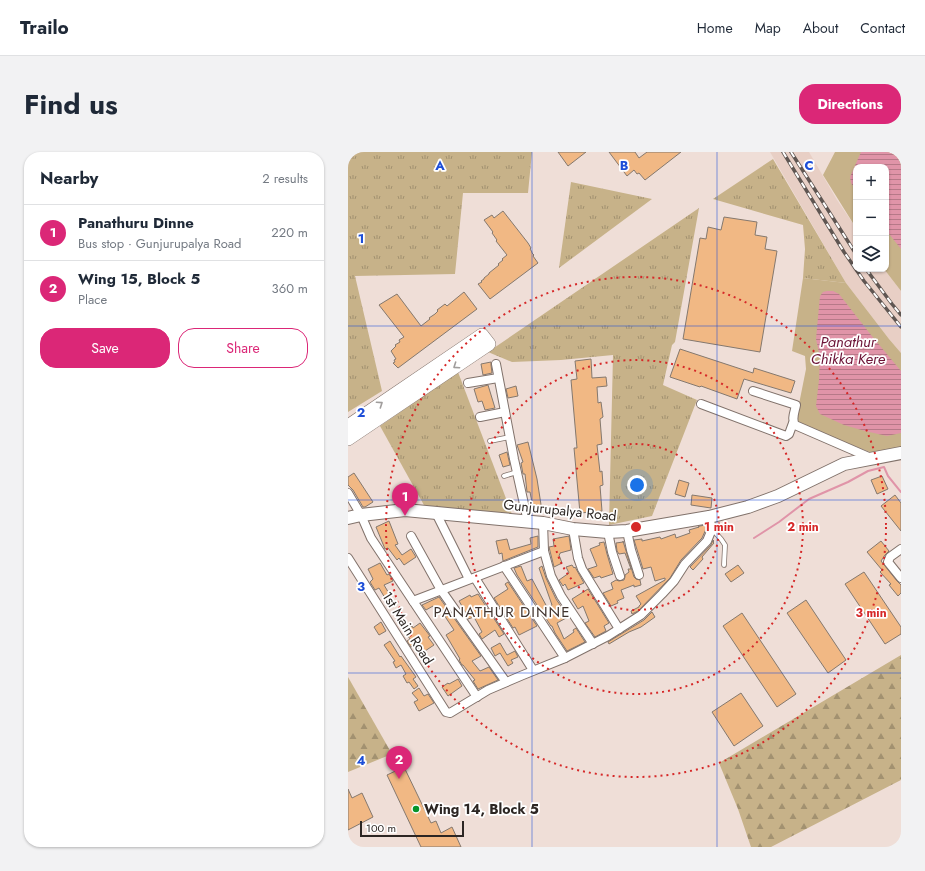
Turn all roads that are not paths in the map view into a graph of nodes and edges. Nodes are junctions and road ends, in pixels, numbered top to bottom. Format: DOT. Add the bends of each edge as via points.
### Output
graph roads {
  1 [pos="496,364"];
  2 [pos="498,378"];
  3 [pos="468,383"];
  4 [pos="753,391"];
  5 [pos="701,404"];
  6 [pos="505,412"];
  7 [pos="480,417"];
  8 [pos="793,423"];
  9 [pos="348,426"];
  10 [pos="510,437"];
  11 [pos="348,440"];
  12 [pos="490,441"];
  13 [pos="901,453"];
  14 [pos="871,458"];
  15 [pos="517,472"];
  16 [pos="504,476"];
  17 [pos="348,493"];
  18 [pos="436,513"];
  19 [pos="361,515"];
  20 [pos="709,517"];
  21 [pos="348,518"];
  22 [pos="528,522"];
  23 [pos="543,523"];
  24 [pos="573,529"];
  25 [pos="712,529"];
  26 [pos="608,532"];
  27 [pos="627,532"];
  28 [pos="411,536"];
  29 [pos="901,549"];
  30 [pos="544,551"];
  31 [pos="348,558"];
  32 [pos="724,565"];
  33 [pos="504,566"];
  34 [pos="639,575"];
  35 [pos="620,576"];
  36 [pos="472,578"];
  37 [pos="901,578"];
  38 [pos="441,590"];
  39 [pos="413,601"];
  40 [pos="619,629"];
  41 [pos="593,644"];
  42 [pos="566,658"];
  43 [pos="533,670"];
  44 [pos="506,682"];
  45 [pos="477,696"];
  1 -- 2 [label="street"];
  2 -- 3 [label="street"];
  2 -- 6 [label="street"];
  4 -- 8 [label="street" via="796,405"];
  5 -- 8 [label="street" via="786,436"];
  6 -- 7 [label="street"];
  6 -- 10 [label="street"];
  8 -- 14 [label="street"];
  9 -- 11 [label="main road, one-way" via="485,340"];
  10 -- 12 [label="lane"];
  10 -- 15 [label="street"];
  13 -- 14 [label="street, Gunjurupalya Road"];
  14 -- 20 [label="street, Gunjurupalya Road" via="844,464 748,508"];
  15 -- 16 [label="lane"];
  15 -- 22 [label="street"];
  17 -- 19 [label="street"];
  18 -- 19 [label="street, Gunjurupalya Road" via="405,510"];
  18 -- 22 [label="street, Gunjurupalya Road"];
  18 -- 36 [label="street"];
  19 -- 21 [label="street, Gunjurupalya Road"];
  19 -- 39 [label="street" via="371,538"];
  20 -- 25 [label="street"];
  20 -- 27 [label="street, Gunjurupalya Road"];
  22 -- 23 [label="street, Gunjurupalya Road"];
  23 -- 24 [label="street, Gunjurupalya Road"];
  23 -- 30 [label="street"];
  24 -- 26 [label="street, Gunjurupalya Road"];
  24 -- 40 [label="street" via="582,569"];
  25 -- 32 [label="lane" via="725,545"];
  25 -- 40 [label="street" via="707,541 662,594 641,615"];
  26 -- 27 [label="street, Gunjurupalya Road"];
  26 -- 35 [label="street"];
  27 -- 34 [label="street"];
  28 -- 38 [label="street"];
  29 -- 37 [label="street" via="890,557 888,562"];
  30 -- 33 [label="street"];
  30 -- 41 [label="street" via="551,576 561,596"];
  31 -- 45 [label="street, 1st Main Road" via="446,712 450,714"];
  33 -- 36 [label="street"];
  33 -- 42 [label="street"];
  36 -- 38 [label="street"];
  36 -- 43 [label="street"];
  38 -- 39 [label="street"];
  38 -- 44 [label="street"];
  39 -- 45 [label="street"];
  40 -- 41 [label="street"];
  41 -- 42 [label="street"];
  42 -- 43 [label="street"];
  43 -- 44 [label="street"];
  44 -- 45 [label="street"];
}
